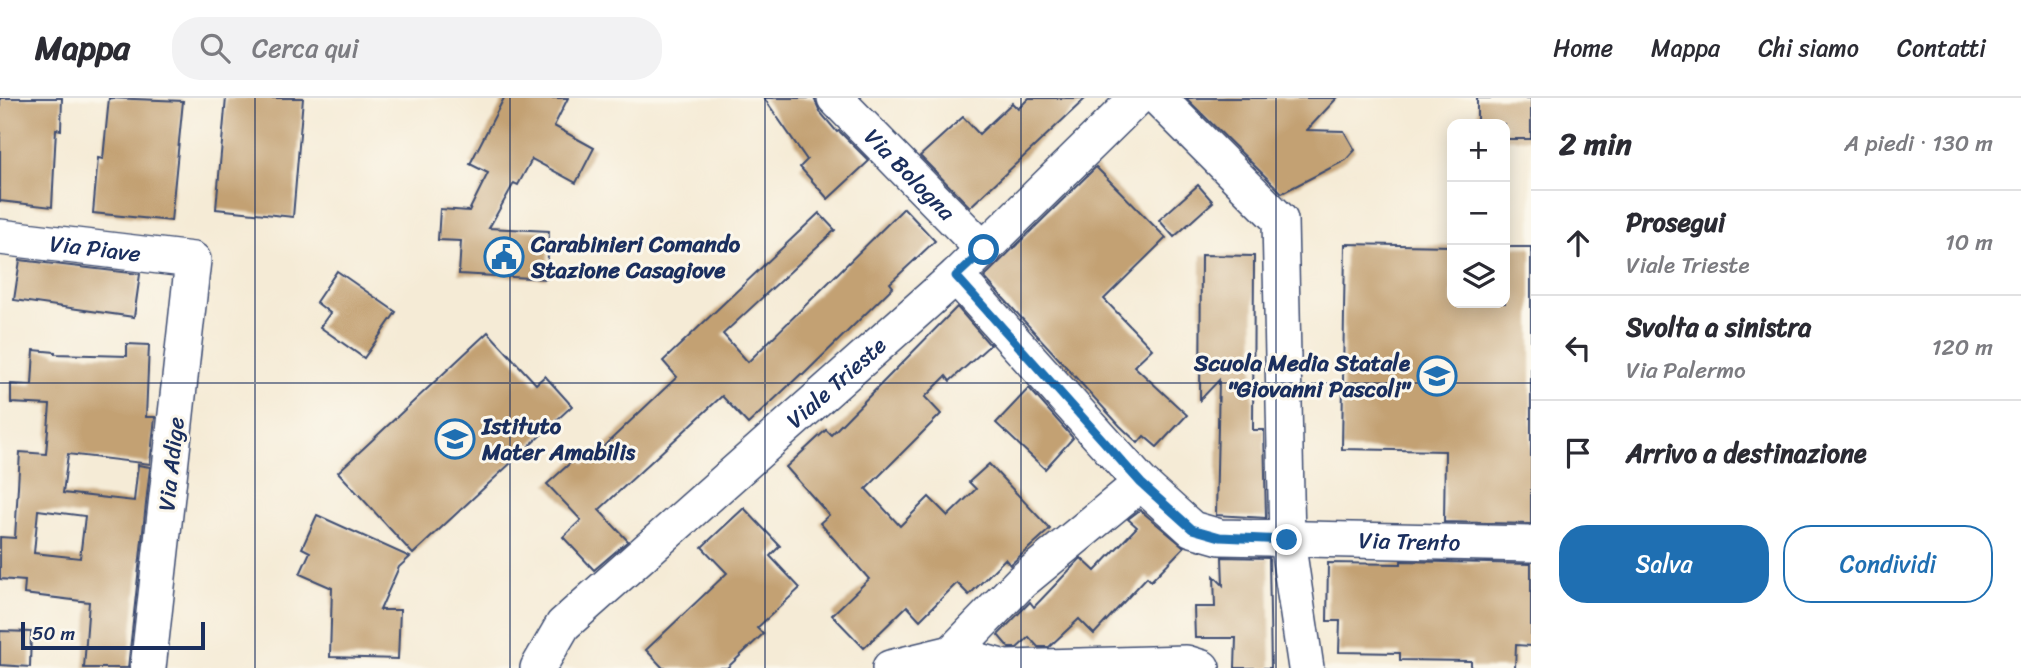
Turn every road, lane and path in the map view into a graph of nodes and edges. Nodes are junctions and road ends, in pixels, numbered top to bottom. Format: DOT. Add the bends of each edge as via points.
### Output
graph roads {
  1 [pos="835,98"];
  2 [pos="1138,98"];
  3 [pos="1158,98"];
  4 [pos="0,237"];
  5 [pos="984,250"];
  6 [pos="193,260"];
  7 [pos="956,276"];
  8 [pos="1141,483"];
  9 [pos="1287,540"];
  10 [pos="1531,544"];
  11 [pos="952,653"];
  12 [pos="148,668"];
  13 [pos="538,668"];
  14 [pos="890,668"];
  15 [pos="1004,668"];
  16 [pos="1202,668"];
  17 [pos="1306,668"];
  1 -- 5 [label="street, Via Bologna"];
  2 -- 5 [label="street, Viale Trieste"];
  3 -- 9 [label="street" via="1280,220"];
  4 -- 6 [label="street, Via Piave"];
  5 -- 7 [label="street, Viale Trieste"];
  6 -- 12 [label="street, Via Adige"];
  7 -- 8 [label="street, Via Trento"];
  7 -- 13 [label="street, Viale Trieste" via="563,625"];
  8 -- 9 [label="street, Via Trento" via="1192,529 1220,537"];
  8 -- 11 [label="street" via="1021,582"];
  9 -- 10 [label="street, Via Trento"];
  9 -- 17 [label="street"];
  11 -- 14 [label="street"];
  11 -- 15 [label="street"];
  15 -- 16 [label="street" via="1186,663"];
}
